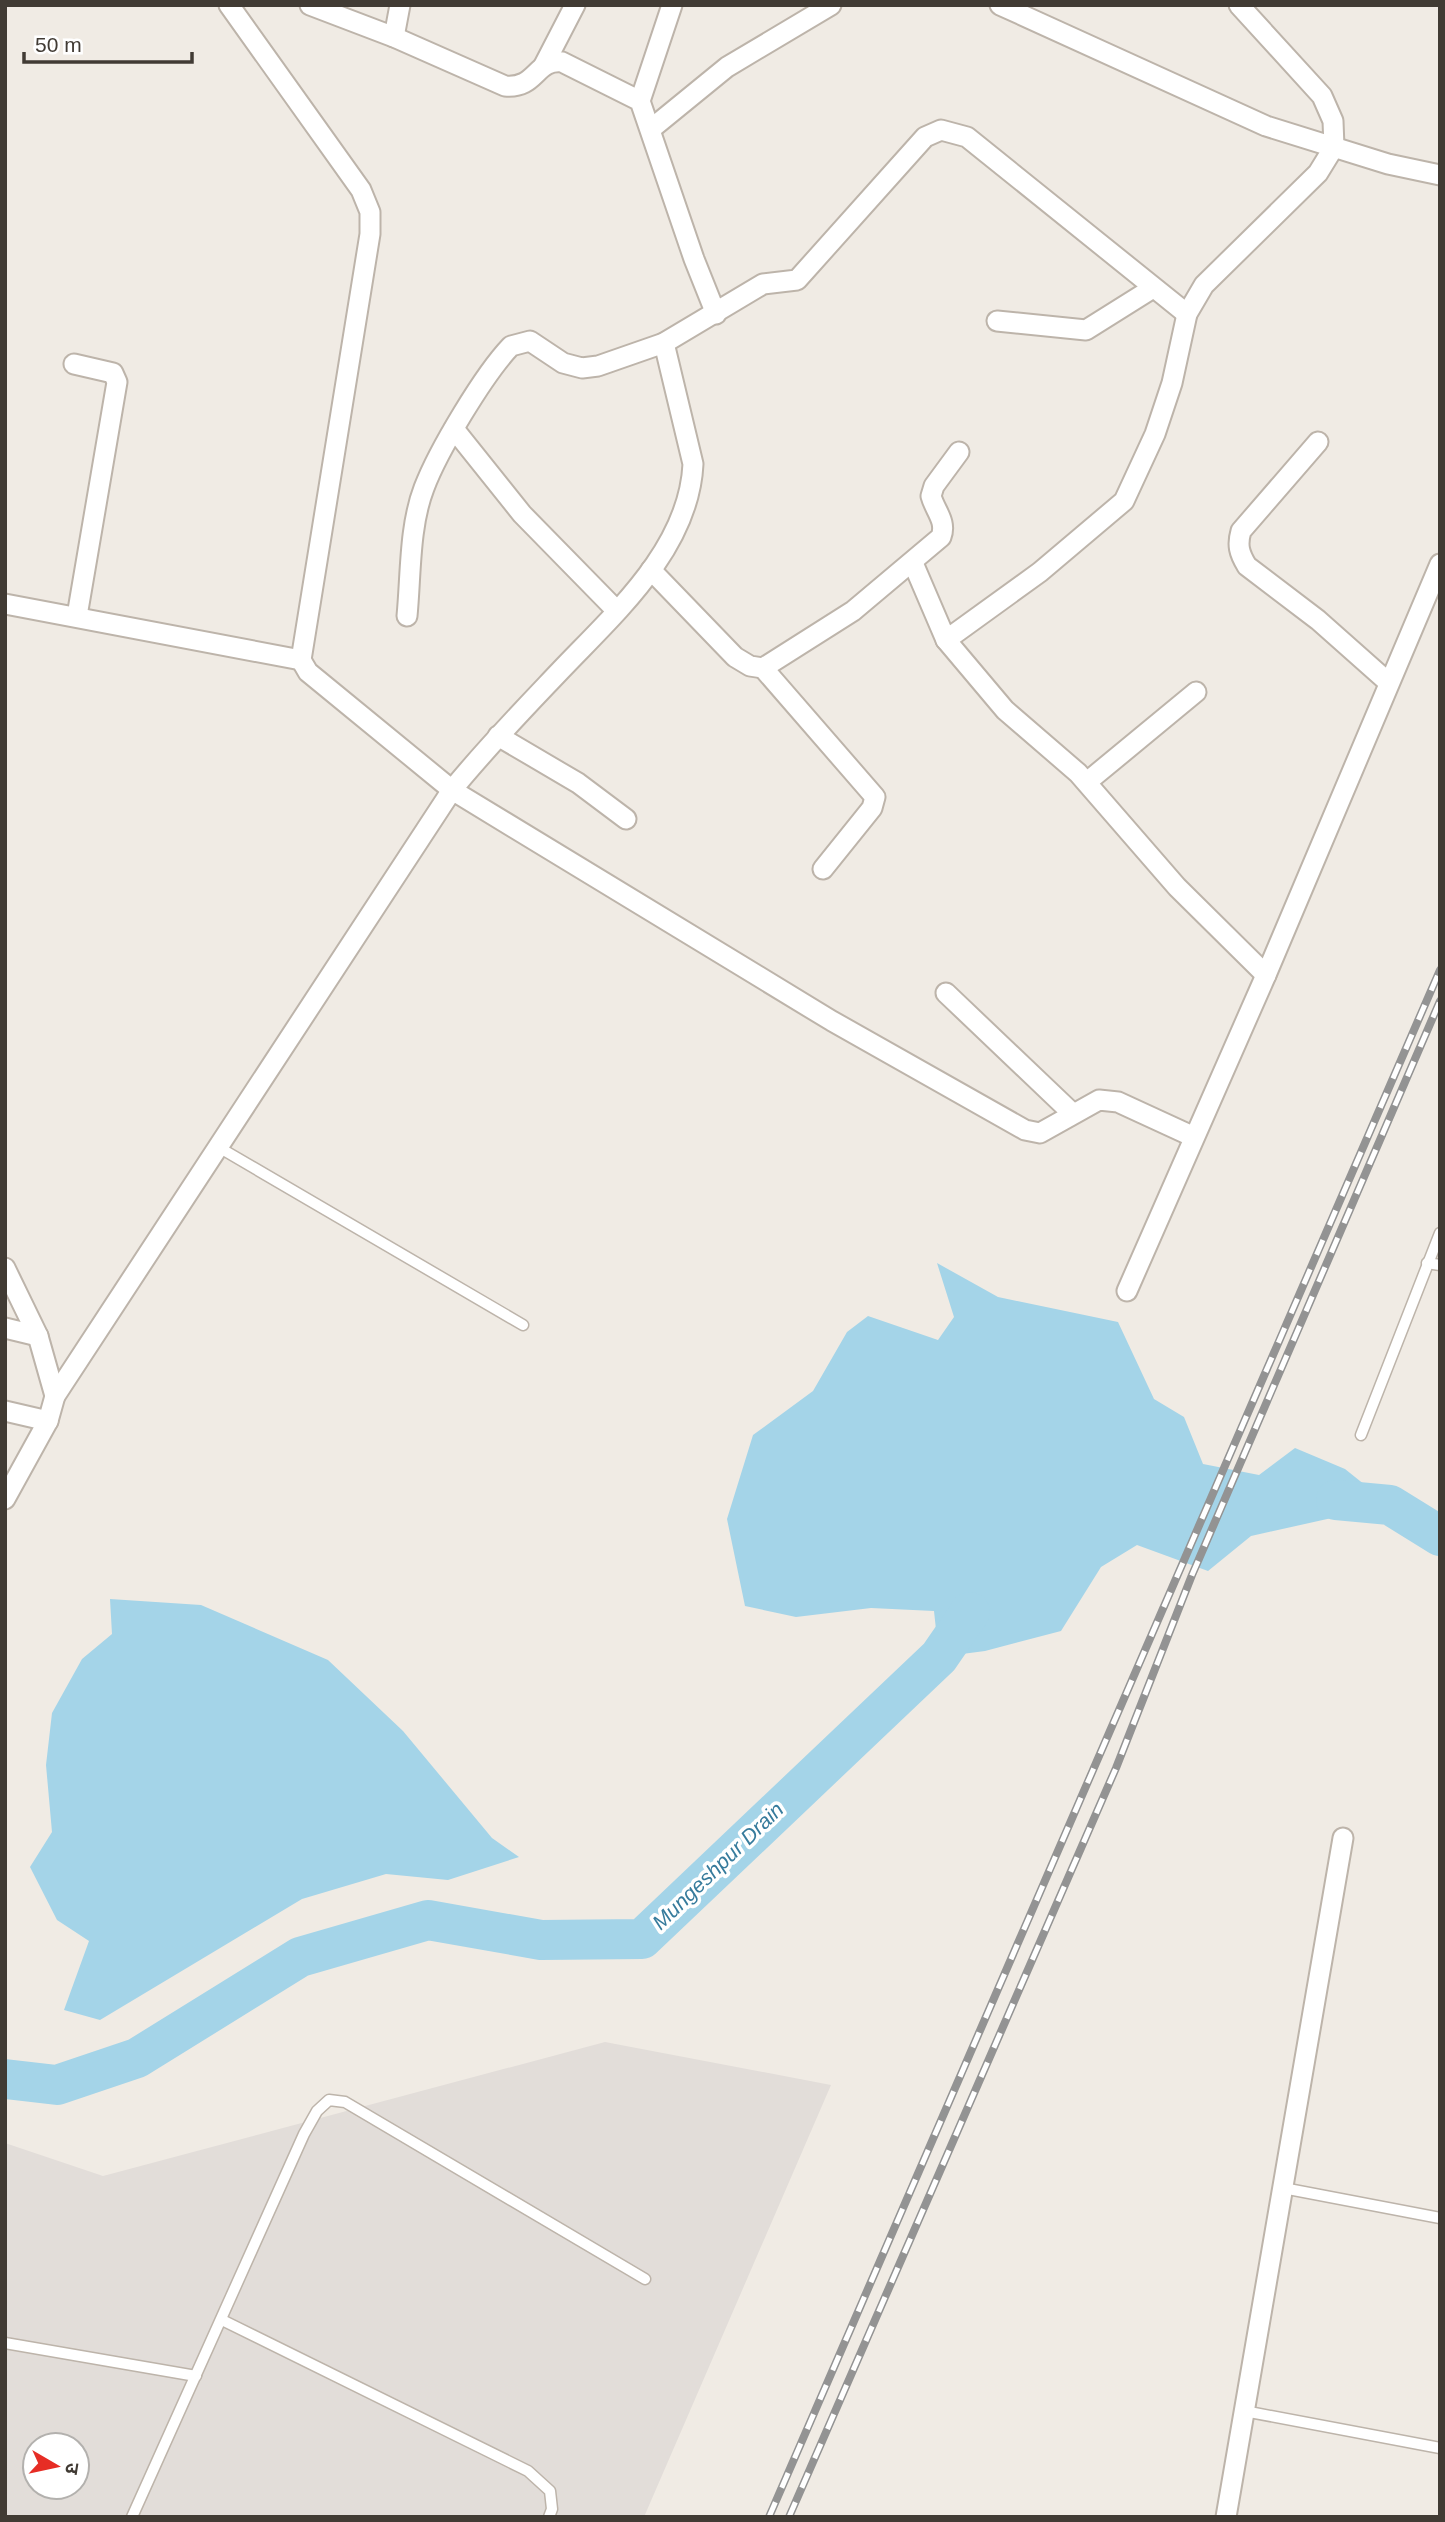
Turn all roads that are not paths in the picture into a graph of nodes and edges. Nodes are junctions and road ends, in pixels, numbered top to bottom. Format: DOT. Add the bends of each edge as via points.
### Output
graph roads {
  1 [pos="229,5"];
  2 [pos="310,5"];
  3 [pos="400,5"];
  4 [pos="575,5"];
  5 [pos="672,5"];
  6 [pos="831,5"];
  7 [pos="1000,5"];
  8 [pos="1240,5"];
  9 [pos="394,37"];
  10 [pos="544,65"];
  11 [pos="640,101"];
  12 [pos="651,129"];
  13 [pos="1334,147"];
  14 [pos="1440,175"];
  15 [pos="1153,288"];
  16 [pos="716,314"];
  17 [pos="1187,314"];
  18 [pos="996,321"];
  19 [pos="664,343"];
  20 [pos="74,364"];
  21 [pos="454,429"];
  22 [pos="1318,442"];
  23 [pos="959,452"];
  24 [pos="913,563"];
  25 [pos="1440,564"];
  26 [pos="651,570"];
  27 [pos="5,604"];
  28 [pos="617,611"];
  29 [pos="77,616"];
  30 [pos="407,616"];
  31 [pos="946,640"];
  32 [pos="301,660"];
  33 [pos="763,668"];
  34 [pos="1389,683"];
  35 [pos="1196,692"];
  36 [pos="498,736"];
  37 [pos="1087,782"];
  38 [pos="452,790"];
  39 [pos="626,819"];
  40 [pos="823,869"];
  41 [pos="1266,975"];
  42 [pos="946,993"];
  43 [pos="1072,1112"];
  44 [pos="1194,1136"];
  45 [pos="220,1148"];
  46 [pos="1440,1233"];
  47 [pos="1427,1263"];
  48 [pos="1440,1265"];
  49 [pos="5,1268"];
  50 [pos="1127,1291"];
  51 [pos="523,1325"];
  52 [pos="5,1328"];
  53 [pos="38,1336"];
  54 [pos="55,1396"];
  55 [pos="5,1411"];
  56 [pos="48,1420"];
  57 [pos="1361,1435"];
  58 [pos="5,1499"];
  59 [pos="1343,1838"];
  60 [pos="1283,2188"];
  61 [pos="1440,2218"];
  62 [pos="645,2280"];
  63 [pos="222,2320"];
  64 [pos="5,2343"];
  65 [pos="196,2376"];
  66 [pos="1244,2411"];
  67 [pos="1440,2448"];
  68 [pos="132,2517"];
  69 [pos="549,2517"];
  70 [pos="1226,2517"];
  1 -- 32 [label="street" via="361,190 370,212"];
  2 -- 9 [label="street"];
  3 -- 9 [label="street"];
  4 -- 10 [label="street"];
  5 -- 11 [label="street"];
  6 -- 12 [label="street" via="727,67"];
  7 -- 13 [label="street" via="1266,126"];
  8 -- 13 [label="street" via="1322,96 1333,121"];
  9 -- 10 [label="street" via="505,86 519,87"];
  10 -- 11 [label="street" via="562,62"];
  11 -- 12 [label="street"];
  12 -- 16 [label="street"];
  13 -- 14 [label="street"];
  13 -- 17 [label="street" via="1318,173 1204,285"];
  15 -- 16 [label="street" via="967,137 941,130 925,137 806,273 797,280 763,284"];
  15 -- 17 [label="street"];
  15 -- 18 [label="street" via="1086,330"];
  16 -- 19 [label="street"];
  17 -- 31 [label="street" via="1160,421 1124,501 1040,572"];
  19 -- 21 [label="street" via="582,368 562,363 530,341 517,342 505,352"];
  19 -- 26 [label="street" via="693,464 692,484 679,522"];
  20 -- 29 [label="street" via="113,373 117,382"];
  21 -- 28 [label="street" via="523,514"];
  21 -- 30 [label="street" via="424,489 415,525"];
  22 -- 34 [label="street" via="1241,531 1240,556"];
  23 -- 24 [label="street" via="930,496 942,518 941,537"];
  24 -- 31 [label="street"];
  24 -- 33 [label="street" via="853,611"];
  25 -- 34 [label="street"];
  26 -- 28 [label="street"];
  26 -- 33 [label="street" via="735,657"];
  27 -- 29 [label="street"];
  28 -- 36 [label="street"];
  29 -- 32 [label="street"];
  31 -- 37 [label="street" via="1005,710"];
  32 -- 38 [label="street" via="308,672"];
  33 -- 40 [label="street" via="875,797 872,808"];
  34 -- 41 [label="street"];
  35 -- 37 [label="street"];
  36 -- 38 [label="street"];
  36 -- 39 [label="street" via="578,783"];
  37 -- 41 [label="street" via="1177,887"];
  38 -- 43 [label="street" via="832,1021 1026,1130 1040,1133"];
  38 -- 45 [label="street"];
  41 -- 44 [label="street"];
  42 -- 43 [label="street"];
  43 -- 44 [label="street" via="1099,1100 1118,1102"];
  44 -- 50 [label="street"];
  45 -- 51 [label="lane"];
  45 -- 54 [label="street"];
  46 -- 47 [label="lane"];
  47 -- 48 [label="lane"];
  47 -- 57 [label="lane"];
  49 -- 53 [label="street"];
  52 -- 53 [label="street"];
  53 -- 54 [label="street"];
  54 -- 56 [label="street"];
  55 -- 56 [label="street"];
  56 -- 58 [label="street"];
  59 -- 60 [label="street"];
  60 -- 61 [label="lane"];
  60 -- 66 [label="street"];
  62 -- 63 [label="lane" via="345,2102 329,2100 317,2110 304,2134"];
  63 -- 65 [label="lane"];
  63 -- 69 [label="lane" via="528,2471 550,2491"];
  64 -- 65 [label="lane"];
  65 -- 68 [label="lane"];
  66 -- 67 [label="lane"];
  66 -- 70 [label="street"];
}
